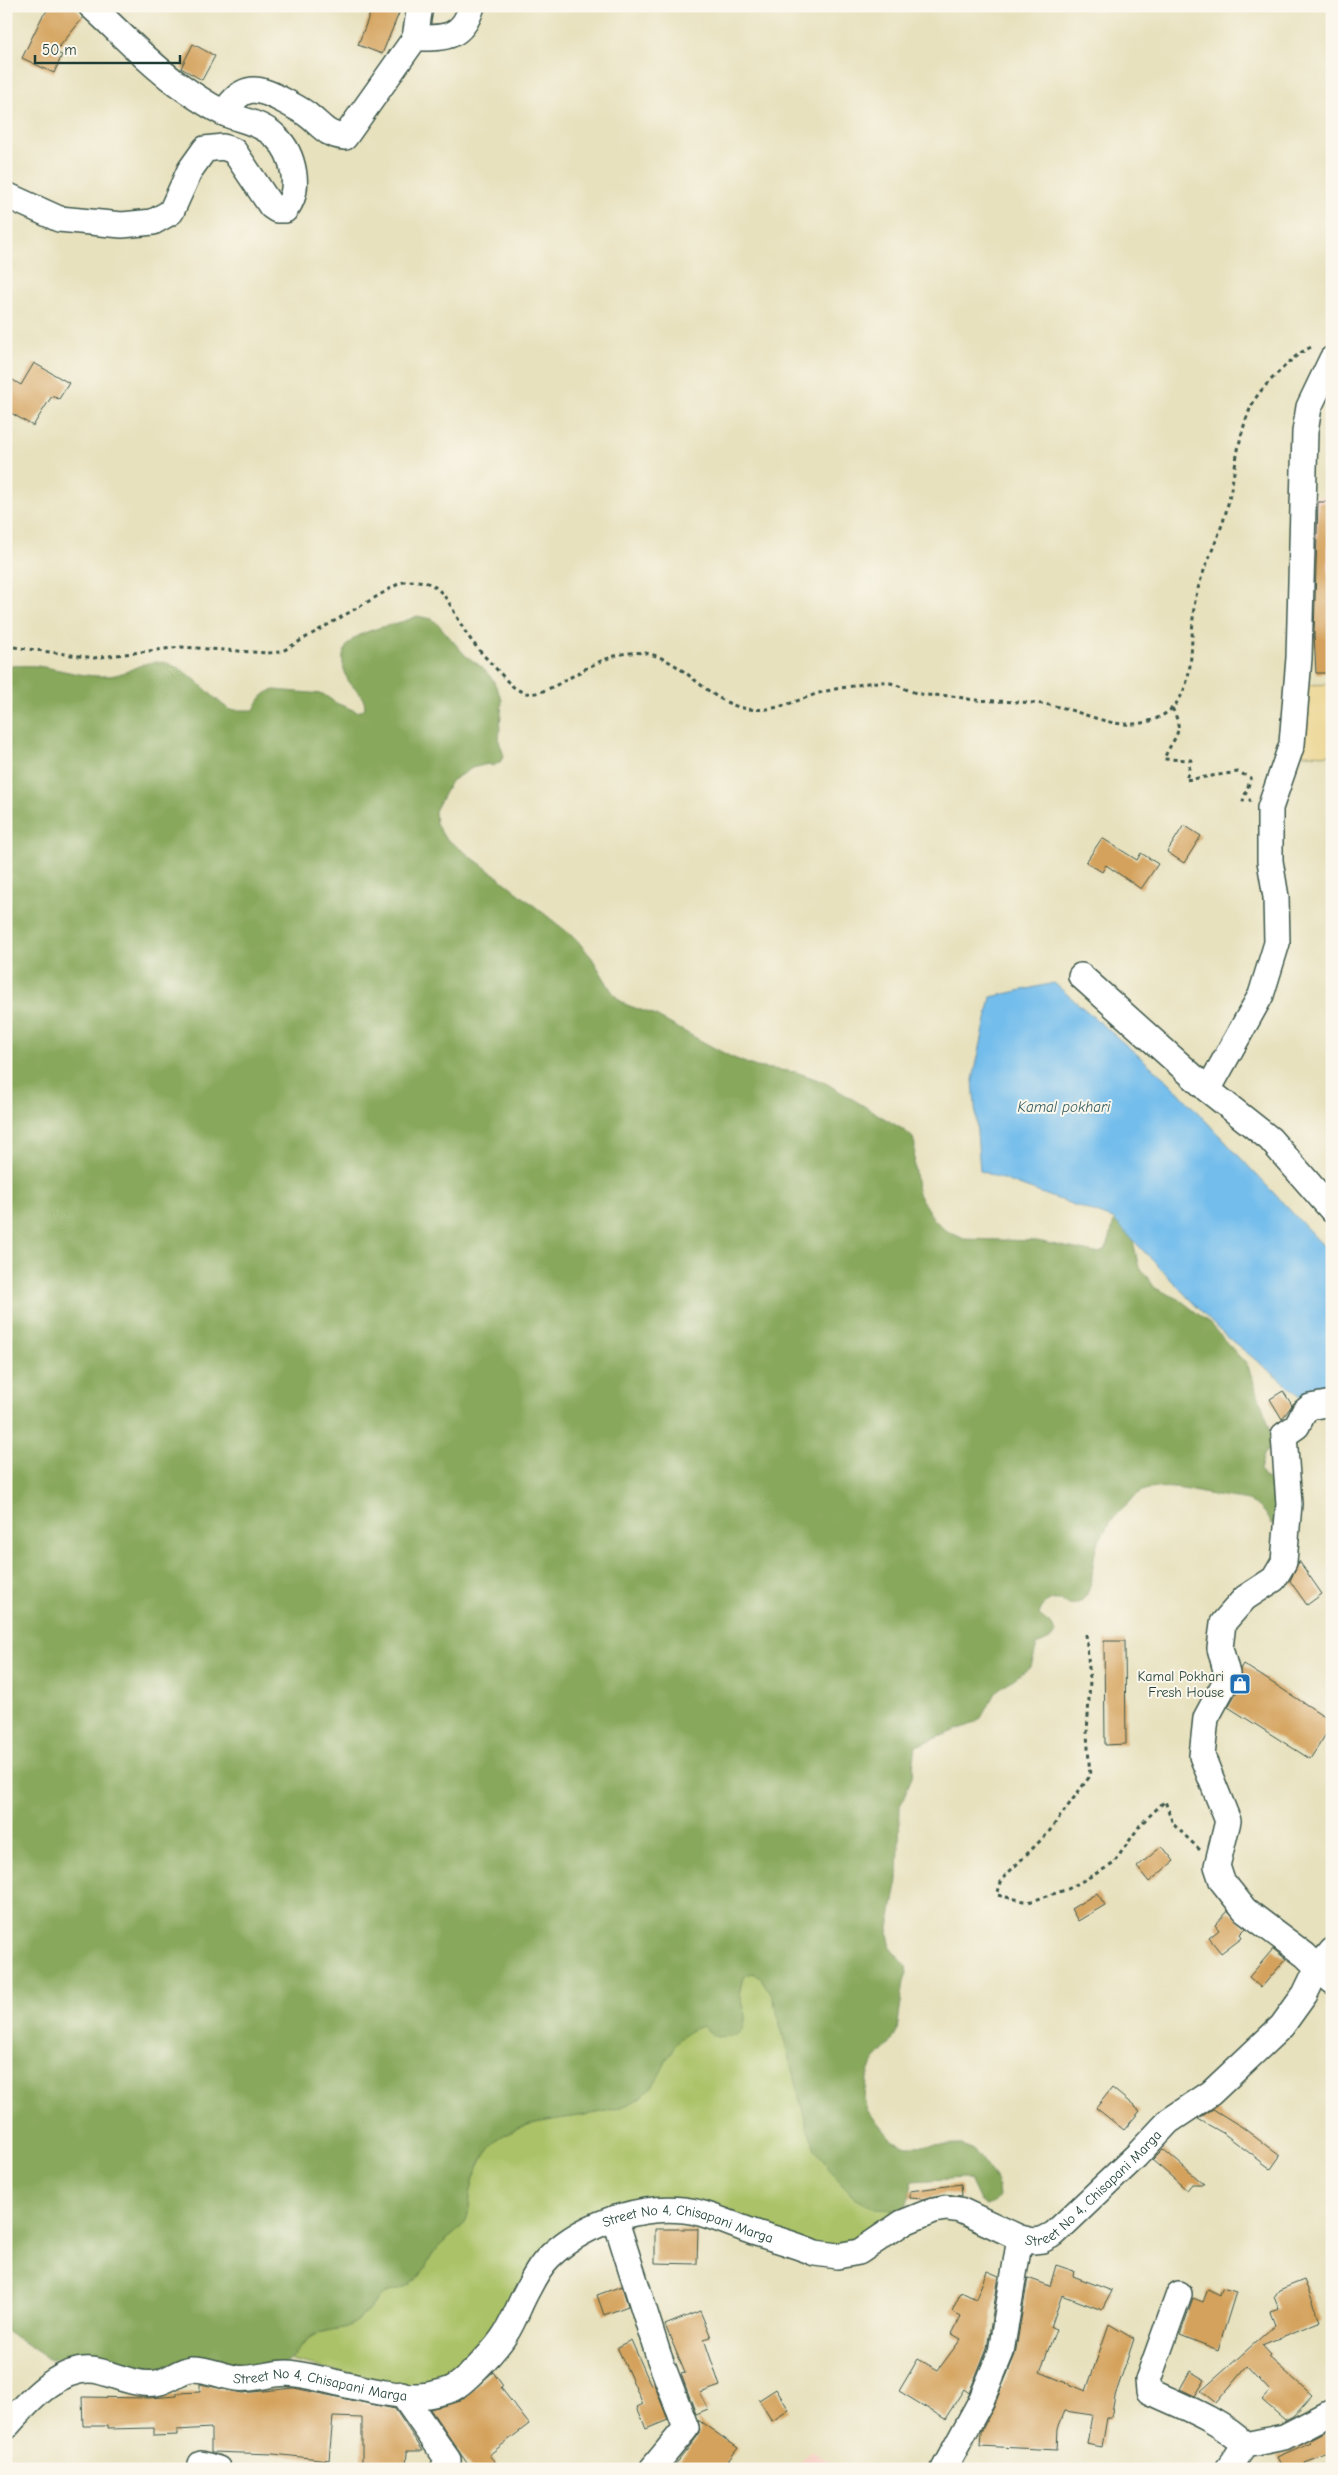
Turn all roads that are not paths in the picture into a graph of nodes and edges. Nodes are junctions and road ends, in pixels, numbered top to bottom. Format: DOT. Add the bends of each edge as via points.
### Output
graph roads {
  1 [pos="91,6"];
  2 [pos="420,6"];
  3 [pos="472,6"];
  4 [pos="415,38"];
  5 [pos="224,113"];
  6 [pos="6,195"];
  7 [pos="1326,353"];
  8 [pos="1081,976"];
  9 [pos="1208,1090"];
  10 [pos="1332,1210"];
  11 [pos="1332,1403"];
  12 [pos="1327,1967"];
  13 [pos="615,2218"];
  14 [pos="1020,2238"];
  15 [pos="1179,2294"];
  16 [pos="402,2394"];
  17 [pos="1332,2412"];
  18 [pos="6,2427"];
  19 [pos="1245,2445"];
  20 [pos="443,2469"];
  21 [pos="652,2469"];
  22 [pos="944,2469"];
  23 [pos="1228,2469"];
  1 -- 5 [label="street" via="178,84"];
  2 -- 4 [label="street"];
  3 -- 4 [label="street" via="466,23 444,38"];
  4 -- 5 [label="street" via="345,137 332,136 308,115 257,89 245,91 234,98"];
  5 -- 6 [label="street" via="262,127 286,150 293,168 294,188 285,210 271,206 234,151 223,147 205,149 190,170 171,212 153,222 122,225 59,219"];
  7 -- 9 [label="street" via="1305,432 1299,658 1292,744 1270,808 1270,861 1276,897 1277,942 1261,995"];
  8 -- 9 [label="street"];
  9 -- 10 [label="street" via="1270,1139"];
  11 -- 12 [label="street" via="1310,1407 1297,1426 1284,1435 1289,1504 1284,1562 1274,1579 1245,1598 1223,1623 1220,1648 1226,1682 1206,1718 1201,1748 1228,1821 1217,1866 1222,1881 1245,1910 1305,1955"];
  12 -- 14 [label="street, Street No 4, Chisapani Marga" via="1282,2026 1211,2093 1169,2121 1067,2223 1042,2240"];
  13 -- 14 [label="street, Street No 4, Chisapani Marga" via="636,2213 699,2213 830,2256 859,2252 902,2223 946,2208 960,2210"];
  13 -- 16 [label="street, Street No 4, Chisapani Marga" via="585,2231 547,2259 528,2288 506,2334 455,2387 424,2396"];
  13 -- 21 [label="street" via="659,2357 686,2428"];
  14 -- 22 [label="street" via="1001,2352 981,2401"];
  15 -- 19 [label="street" via="1148,2380 1149,2391 1196,2412"];
  16 -- 18 [label="street, Street No 4, Chisapani Marga" via="284,2372 237,2379 191,2369 156,2384 86,2370 49,2386"];
  16 -- 20 [label="street" via="448,2460"];
  17 -- 19 [label="street" via="1284,2437"];
  19 -- 23 [label="street"];
}
